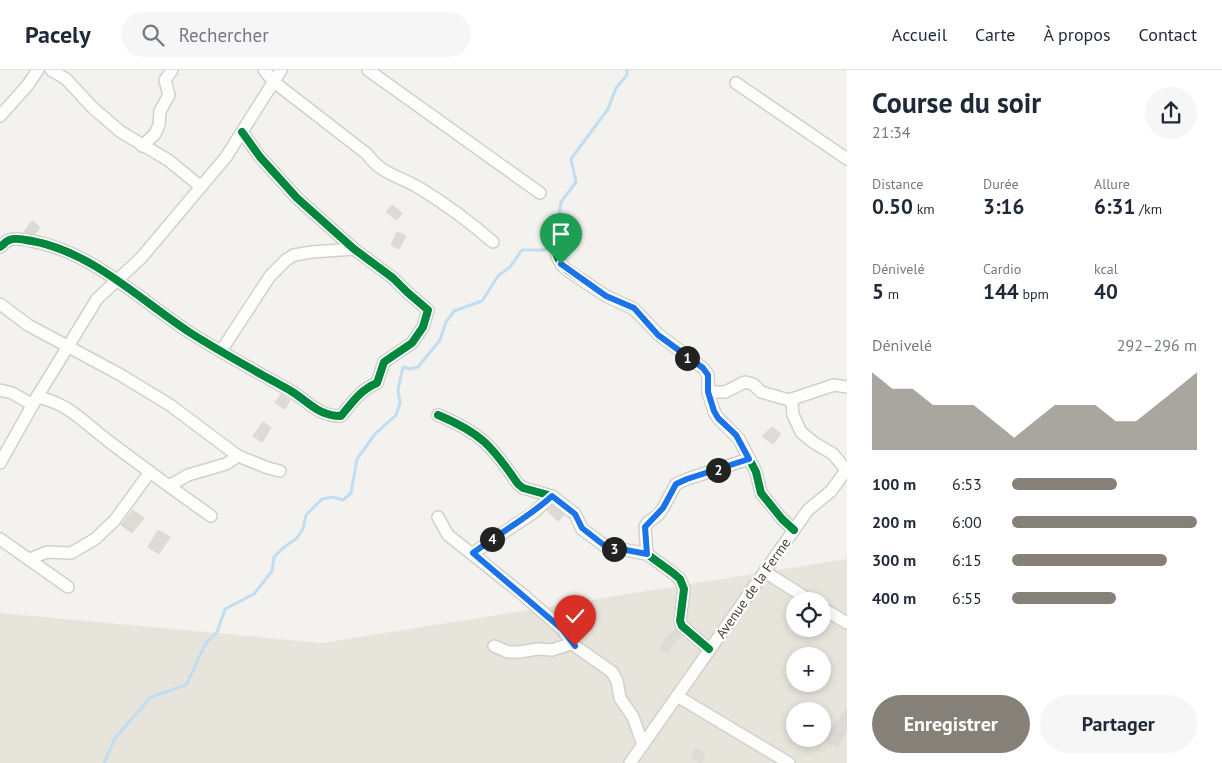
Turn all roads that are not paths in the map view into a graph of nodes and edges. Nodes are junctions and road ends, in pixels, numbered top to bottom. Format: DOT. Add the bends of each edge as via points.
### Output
graph roads {
  1 [pos="38,70"];
  2 [pos="51,70"];
  3 [pos="172,70"];
  4 [pos="264,70"];
  5 [pos="281,70"];
  6 [pos="368,70"];
  7 [pos="274,82"];
  8 [pos="736,82"];
  9 [pos="0,116"];
  10 [pos="242,132"];
  11 [pos="142,146"];
  12 [pos="847,159"];
  13 [pos="200,186"];
  14 [pos="540,193"];
  15 [pos="493,242"];
  16 [pos="0,247"];
  17 [pos="354,249"];
  18 [pos="558,256"];
  19 [pos="117,281"];
  20 [pos="0,304"];
  21 [pos="69,345"];
  22 [pos="221,351"];
  23 [pos="847,386"];
  24 [pos="0,390"];
  25 [pos="708,392"];
  26 [pos="789,400"];
  27 [pos="35,401"];
  28 [pos="438,415"];
  29 [pos="238,456"];
  30 [pos="749,459"];
  31 [pos="0,463"];
  32 [pos="846,470"];
  33 [pos="280,471"];
  34 [pos="150,472"];
  35 [pos="169,486"];
  36 [pos="552,496"];
  37 [pos="210,516"];
  38 [pos="438,518"];
  39 [pos="794,530"];
  40 [pos="0,539"];
  41 [pos="473,553"];
  42 [pos="647,554"];
  43 [pos="30,559"];
  44 [pos="766,572"];
  45 [pos="68,587"];
  46 [pos="798,592"];
  47 [pos="831,613"];
  48 [pos="847,623"];
  49 [pos="573,643"];
  50 [pos="494,646"];
  51 [pos="709,649"];
  52 [pos="677,696"];
  53 [pos="643,745"];
  54 [pos="630,763"];
  55 [pos="789,763"];
  1 -- 9 [label="street"];
  2 -- 11 [label="street" via="66,80 108,122"];
  3 -- 11 [label="street" via="165,80 169,95 160,111 159,126"];
  4 -- 7 [label="street"];
  5 -- 7 [label="street"];
  6 -- 14 [label="street"];
  7 -- 10 [label="street"];
  7 -- 15 [label="street" via="367,154 377,168 409,182 462,215"];
  8 -- 12 [label="street"];
  10 -- 13 [label="street" via="226,157"];
  10 -- 17 [label="street" via="297,198"];
  11 -- 13 [label="street" via="168,160"];
  13 -- 19 [label="street" via="151,246"];
  16 -- 19 [label="street" via="8,240 18,238 43,242 75,255"];
  17 -- 22 [label="street" via="312,252 286,260 270,276"];
  17 -- 22 [label="street" via="428,310 424,327 412,343 384,362 377,383 353,399 341,416 329,416"];
  18 -- 25 [label="street" via="561,264 576,276 606,296 634,308 658,335 703,368 708,375"];
  19 -- 21 [label="street" via="97,298"];
  19 -- 22 [label="street"];
  20 -- 21 [label="street" via="28,325"];
  21 -- 27 [label="street"];
  21 -- 29 [label="street" via="170,405"];
  23 -- 26 [label="street" via="834,385"];
  24 -- 27 [label="street"];
  25 -- 26 [label="street" via="724,392 749,382 761,392"];
  25 -- 30 [label="street" via="718,418 736,435"];
  26 -- 32 [label="street" via="801,432 833,454"];
  27 -- 31 [label="street"];
  27 -- 34 [label="street" via="60,403"];
  28 -- 36 [label="street" via="471,430 499,456 522,488"];
  29 -- 33 [label="street"];
  29 -- 35 [label="street" via="226,464 188,475"];
  30 -- 39 [label="street" via="761,493"];
  30 -- 42 [label="street" via="676,484 663,508 645,527"];
  32 -- 39 [label="street, Avenue de la Ferme" via="831,491 808,510"];
  34 -- 35 [label="street"];
  34 -- 43 [label="street" via="115,520 94,538 71,553 47,552"];
  35 -- 37 [label="street"];
  36 -- 41 [label="street" via="533,513"];
  36 -- 42 [label="street" via="575,514 582,528 605,546"];
  38 -- 41 [label="street" via="448,535"];
  39 -- 44 [label="street, Avenue de la Ferme"];
  40 -- 43 [label="street"];
  41 -- 49 [label="street" via="562,629"];
  42 -- 51 [label="street" via="680,579 684,594 682,626"];
  43 -- 45 [label="street"];
  44 -- 46 [label="street"];
  44 -- 51 [label="street, Avenue de la Ferme"];
  47 -- 48 [label="street"];
  49 -- 50 [label="street" via="552,650 519,652 508,652"];
  49 -- 53 [label="street" via="615,676 620,698 633,717"];
  51 -- 52 [label="street, Avenue de la Ferme"];
  52 -- 53 [label="street, Avenue de la Ferme"];
  52 -- 55 [label="street"];
  53 -- 54 [label="street, Avenue de la Ferme"];
}
